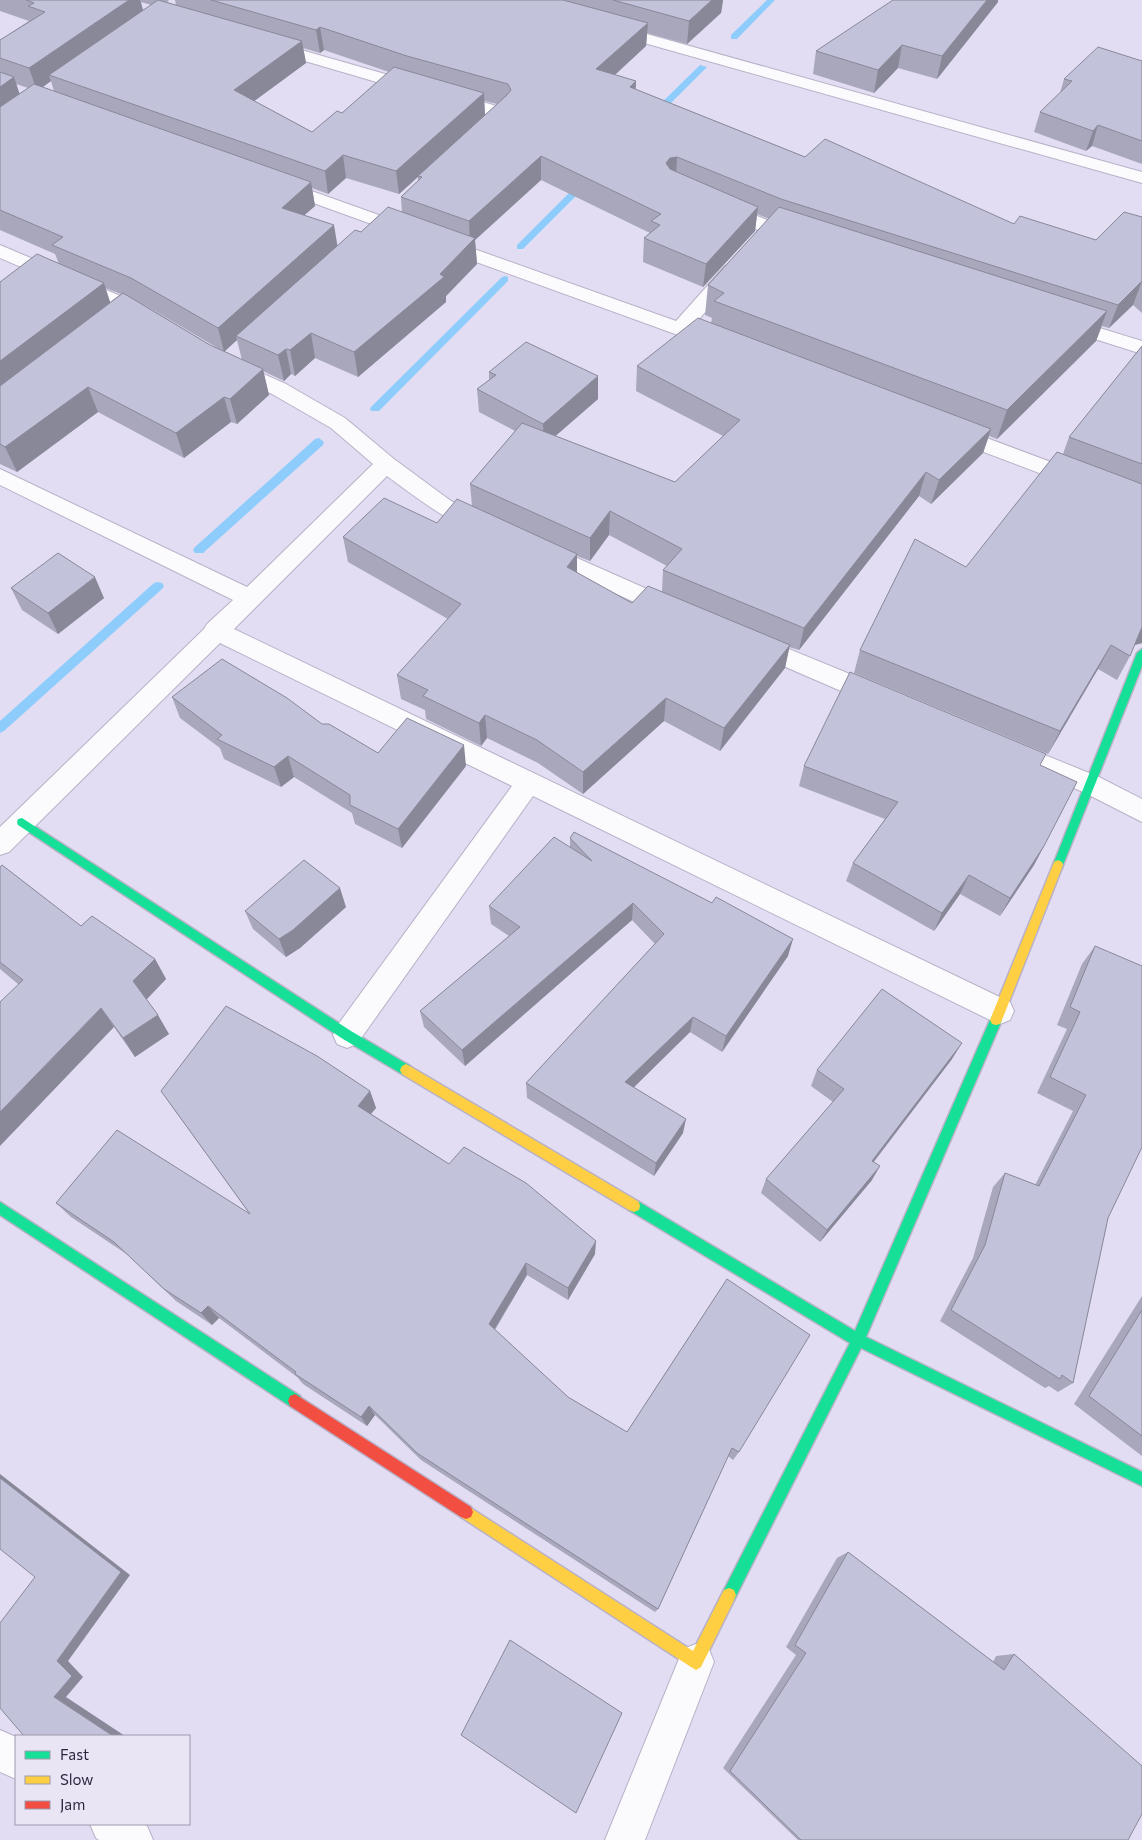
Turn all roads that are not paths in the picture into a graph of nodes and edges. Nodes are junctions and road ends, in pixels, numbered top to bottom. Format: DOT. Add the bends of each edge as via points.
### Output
graph roads {
  1 [pos="594,25"];
  2 [pos="256,42"];
  3 [pos="473,139"];
  4 [pos="262,178"];
  5 [pos="1142,178"];
  6 [pos="710,202"];
  7 [pos="788,234"];
  8 [pos="757,242"];
  9 [pos="0,252"];
  10 [pos="1049,318"];
  11 [pos="162,326"];
  12 [pos="680,328"];
  13 [pos="1142,348"];
  14 [pos="736,350"];
  15 [pos="227,358"];
  16 [pos="930,423"];
  17 [pos="386,464"];
  18 [pos="0,476"];
  19 [pos="1142,504"];
  20 [pos="502,533"];
  21 [pos="528,544"];
  22 [pos="249,598"];
  23 [pos="696,620"];
  24 [pos="215,630"];
  25 [pos="733,635"];
  26 [pos="1142,654"];
  27 [pos="898,704"];
  28 [pos="989,742"];
  29 [pos="528,783"];
  30 [pos="1090,784"];
  31 [pos="1142,812"];
  32 [pos="22,822"];
  33 [pos="0,844"];
  34 [pos="1000,1011"];
  35 [pos="348,1035"];
  36 [pos="0,1208"];
  37 [pos="858,1340"];
  38 [pos="1142,1479"];
  39 [pos="696,1662"];
  40 [pos="0,1749"];
  41 [pos="15,1759"];
  42 [pos="111,1825"];
  43 [pos="133,1840"];
  44 [pos="625,1840"];
  1 -- 5 [label="street"];
  2 -- 3 [label="street" via="501,114"];
  4 -- 12 [label="street"];
  6 -- 8 [label="street"];
  7 -- 8 [label="street"];
  8 -- 12 [label="street"];
  9 -- 11 [label="street" via="122,313"];
  10 -- 13 [label="street"];
  12 -- 14 [label="street"];
  15 -- 17 [label="street" via="338,423"];
  16 -- 19 [label="street"];
  17 -- 20 [label="street" via="443,506"];
  17 -- 22 [label="street"];
  18 -- 22 [label="street"];
  21 -- 23 [label="street"];
  22 -- 24 [label="street"];
  24 -- 29 [label="street"];
  24 -- 32 [label="street"];
  25 -- 27 [label="street"];
  26 -- 30 [label="street"];
  28 -- 30 [label="street"];
  29 -- 34 [label="street"];
  29 -- 35 [label="street"];
  30 -- 31 [label="street"];
  30 -- 34 [label="street"];
  32 -- 33 [label="street"];
  32 -- 35 [label="street"];
  34 -- 37 [label="street"];
  35 -- 37 [label="street"];
  36 -- 39 [label="street"];
  37 -- 38 [label="street"];
  37 -- 39 [label="street"];
  39 -- 44 [label="street"];
  40 -- 41 [label="street"];
  42 -- 43 [label="street"];
}
